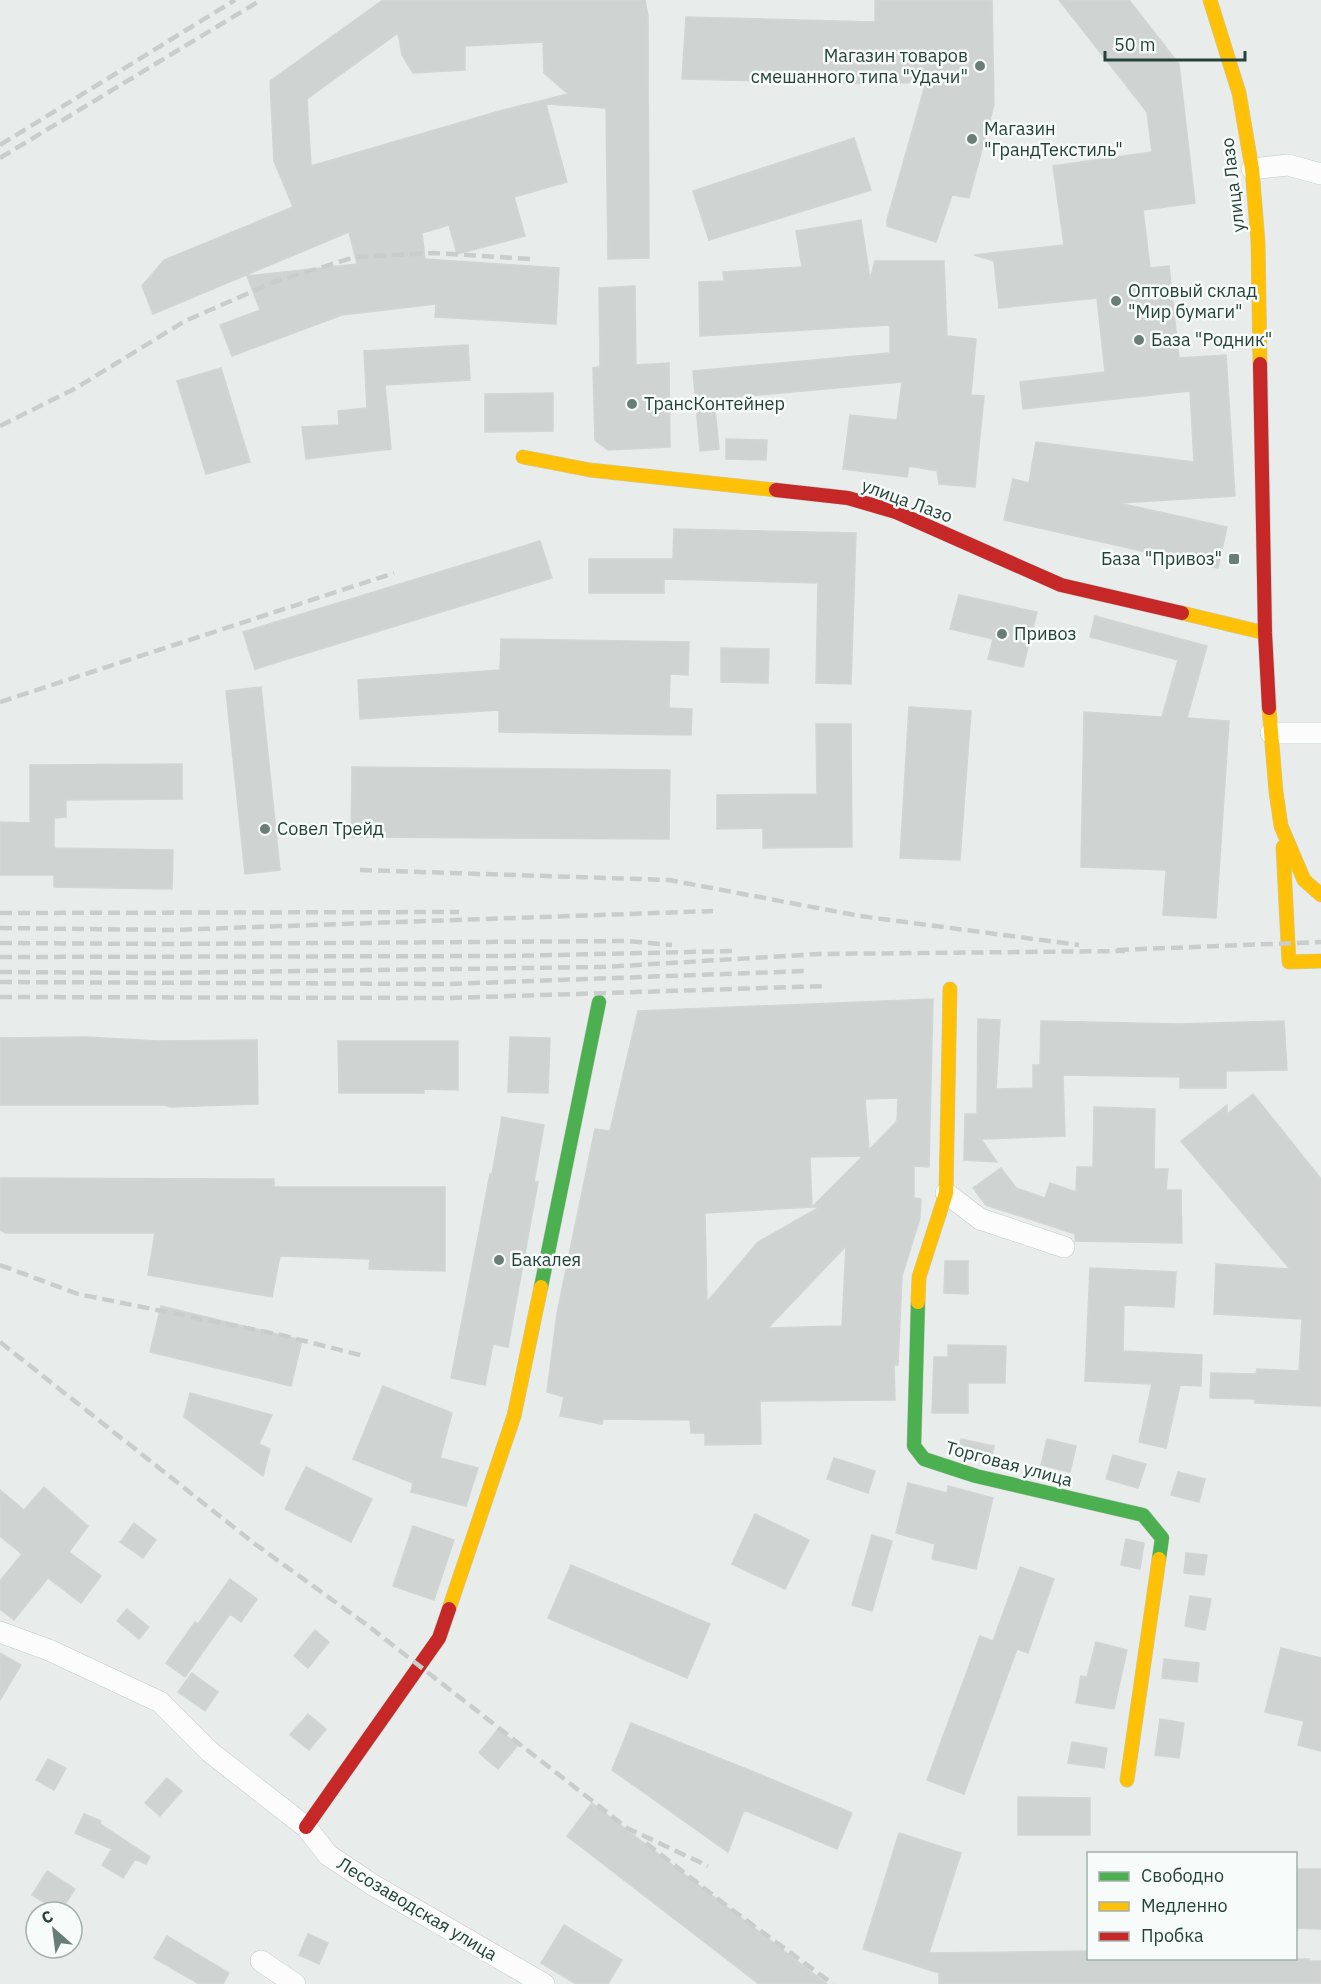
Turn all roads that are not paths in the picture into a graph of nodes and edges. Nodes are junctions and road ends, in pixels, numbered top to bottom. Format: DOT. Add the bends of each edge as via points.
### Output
graph roads {
  1 [pos="1195,0"];
  2 [pos="1210,0"];
  3 [pos="1218,25"];
  4 [pos="1252,169"];
  5 [pos="1321,174"];
  6 [pos="523,457"];
  7 [pos="1265,633"];
  8 [pos="1321,732"];
  9 [pos="1271,733"];
  10 [pos="1281,826"];
  11 [pos="1321,895"];
  12 [pos="1321,961"];
  13 [pos="950,988"];
  14 [pos="599,1002"];
  15 [pos="946,1194"];
  16 [pos="1064,1247"];
  17 [pos="0,1632"];
  18 [pos="1127,1780"];
  19 [pos="306,1827"];
  20 [pos="261,1961"];
  21 [pos="295,1984"];
  22 [pos="544,1984"];
  1 -- 3 [label="street, улица Лазо"];
  2 -- 3 [label="street, улица Лазо"];
  3 -- 4 [label="street, улица Лазо" via="1239,93"];
  4 -- 5 [label="street" via="1288,165"];
  4 -- 7 [label="street, улица Лазо" via="1258,242"];
  6 -- 7 [label="street, улица Лазо" via="590,470 848,498 896,512 1061,585"];
  7 -- 9 [label="street, улица Лазо"];
  8 -- 9 [label="street"];
  9 -- 10 [label="street, улица Лазо"];
  10 -- 11 [label="street, улица Лазо" via="1304,880"];
  10 -- 12 [label="street" via="1289,962"];
  13 -- 15 [label="street, Торговая улица"];
  14 -- 19 [label="street" via="514,1416 439,1638"];
  15 -- 16 [label="street" via="980,1220"];
  15 -- 18 [label="street, Торговая улица" via="920,1277 914,1446 924,1459 976,1476 1143,1515 1162,1538"];
  17 -- 19 [label="street, Лесозаводская улица" via="49,1650 160,1702 210,1752"];
  19 -- 22 [label="street, Лесозаводская улица" via="328,1855 373,1885"];
  20 -- 21 [label="street"];
}
